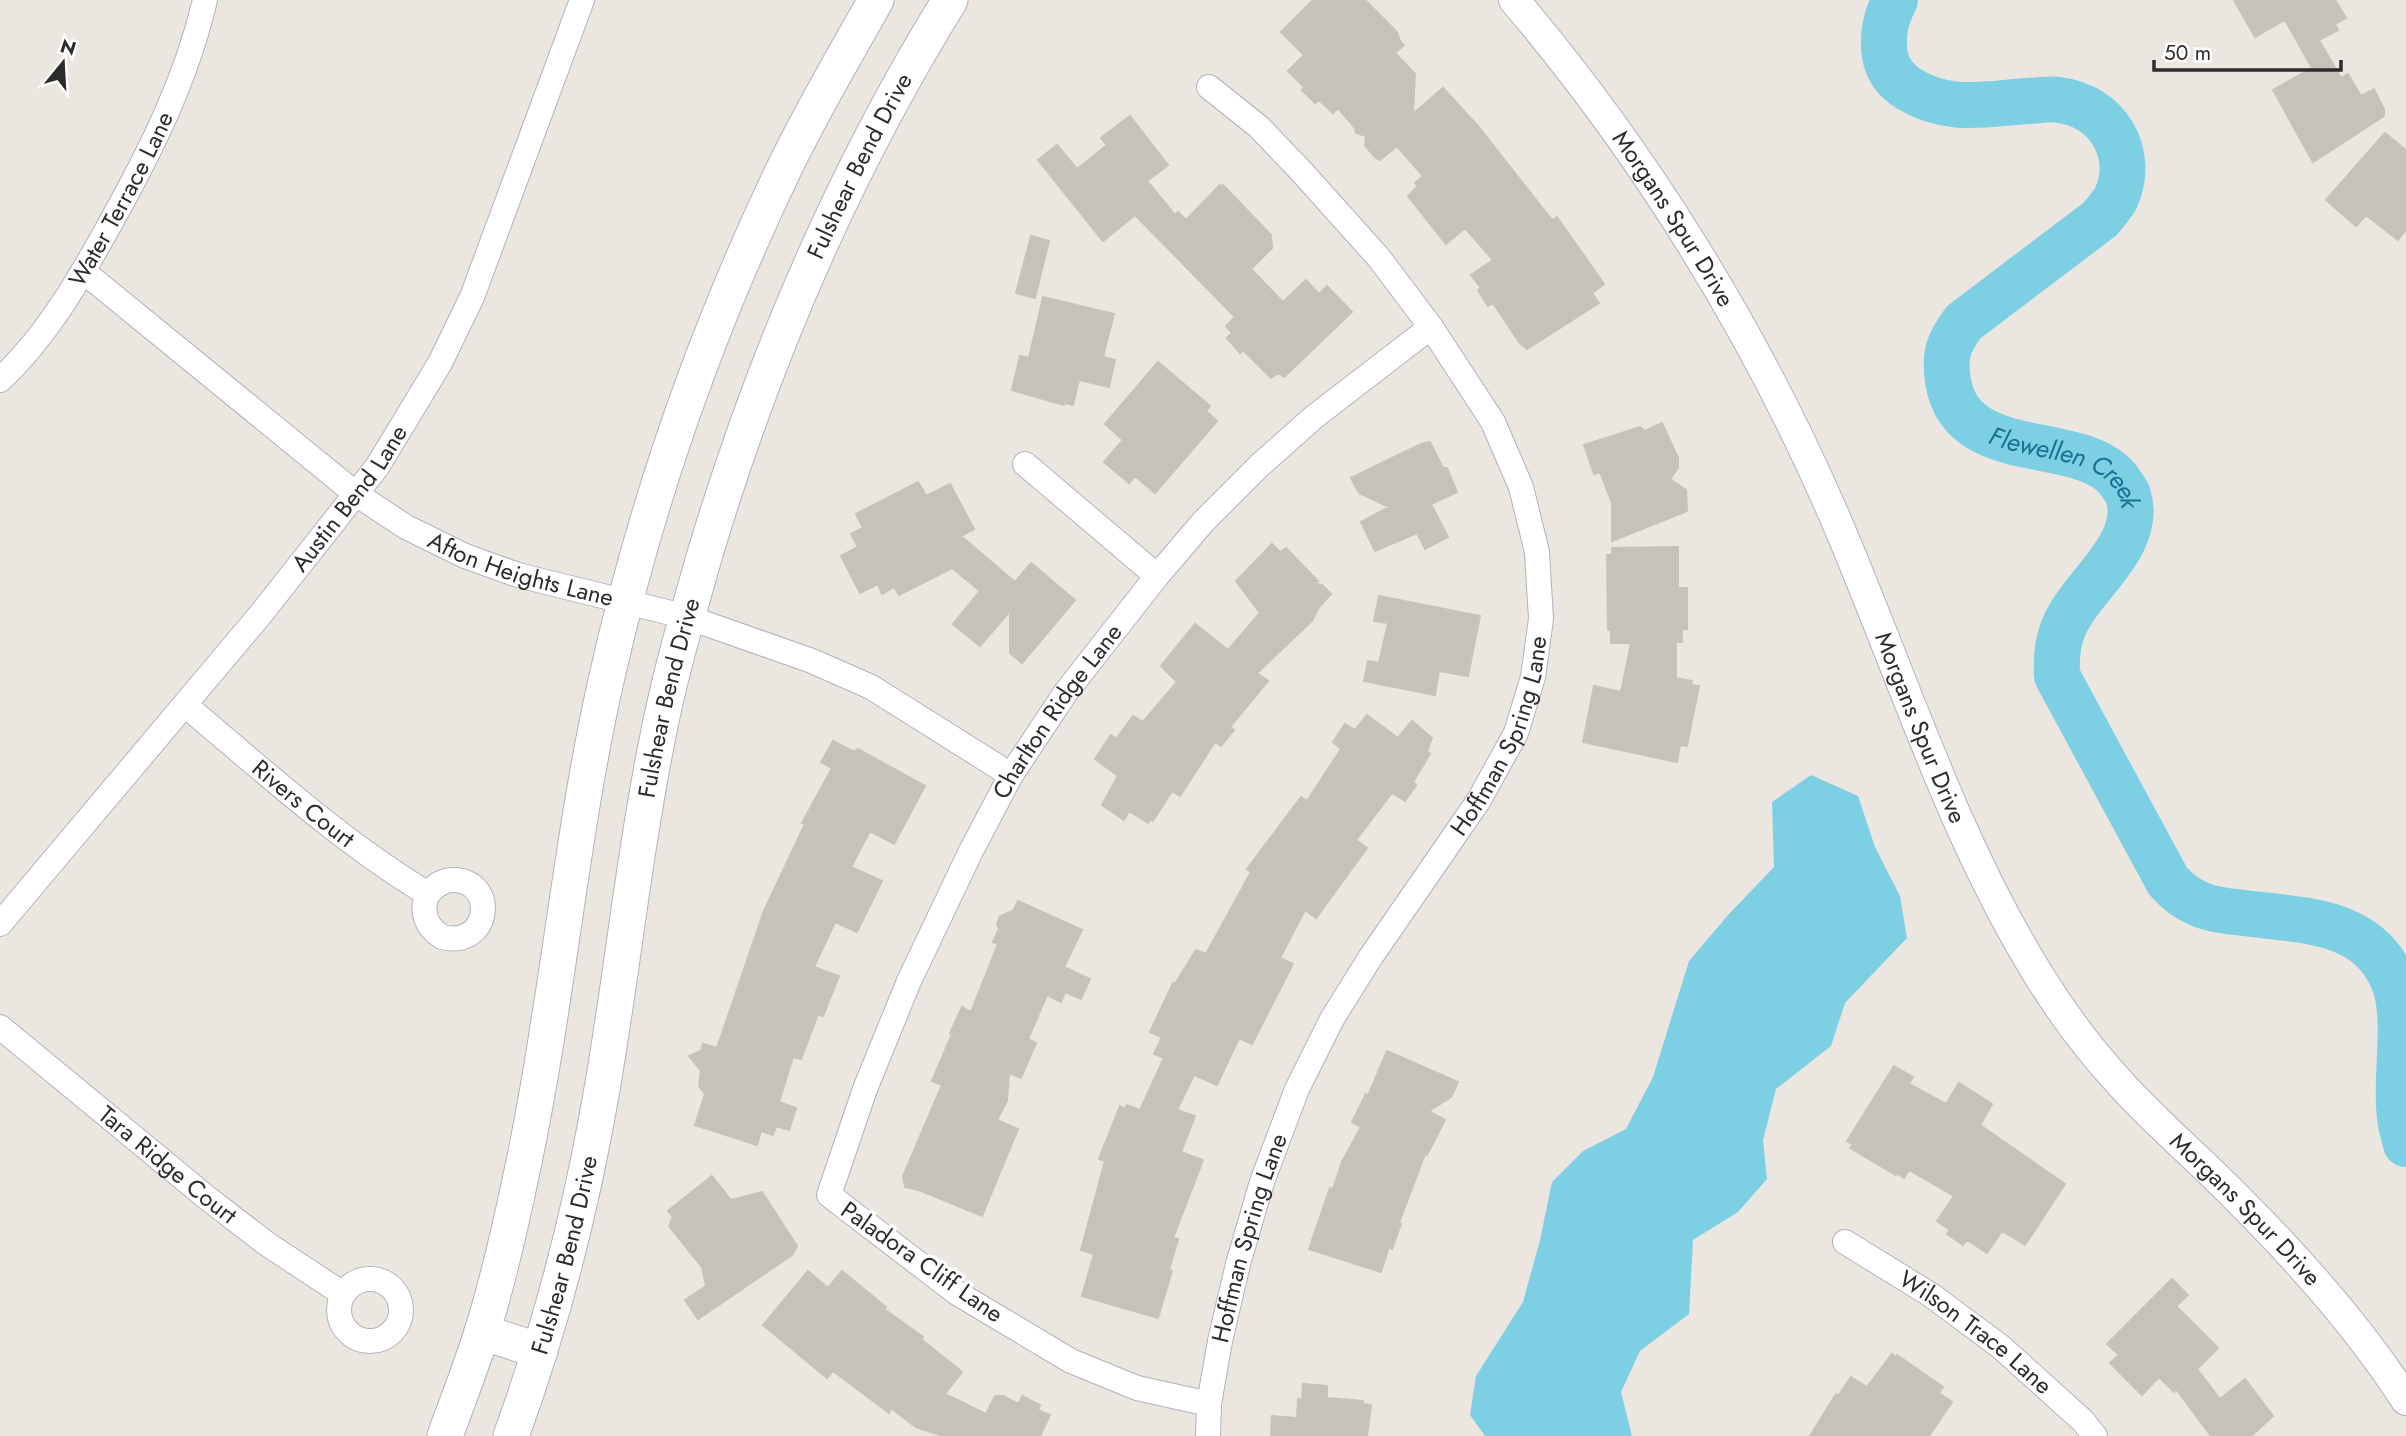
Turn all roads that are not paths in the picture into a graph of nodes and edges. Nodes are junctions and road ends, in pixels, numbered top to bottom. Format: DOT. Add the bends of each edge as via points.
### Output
graph roads {
  1 [pos="205,0"];
  2 [pos="582,0"];
  3 [pos="876,0"];
  4 [pos="950,0"];
  5 [pos="1514,0"];
  6 [pos="1209,87"];
  7 [pos="84,272"];
  8 [pos="1431,327"];
  9 [pos="0,380"];
  10 [pos="1026,464"];
  11 [pos="356,494"];
  12 [pos="1157,576"];
  13 [pos="626,601"];
  14 [pos="687,617"];
  15 [pos="185,705"];
  16 [pos="1011,775"];
  17 [pos="428,894"];
  18 [pos="0,924"];
  19 [pos="0,1027"];
  20 [pos="829,1195"];
  21 [pos="1845,1242"];
  22 [pos="343,1294"];
  23 [pos="482,1332"];
  24 [pos="540,1351"];
  25 [pos="2406,1400"];
  26 [pos="1209,1404"];
  27 [pos="445,1436"];
  28 [pos="511,1436"];
  29 [pos="1208,1436"];
  30 [pos="2095,1436"];
  1 -- 7 [label="street, Water Terrace Lane" via="165,119"];
  2 -- 11 [label="street, Austin Bend Lane" via="468,307 429,382"];
  3 -- 13 [label="main road" via="783,170 724,302 682,417"];
  4 -- 14 [label="main road, Fulshear Bend Drive" via="861,157 790,312 741,440"];
  5 -- 25 [label="street, Morgans Spur Drive" via="1637,162 1760,363 1833,514 1967,837 2038,975 2120,1083 2297,1260"];
  6 -- 8 [label="street, Hoffman Spring Lane" via="1259,127 1302,172 1379,258"];
  7 -- 9 [label="street, Water Terrace Lane" via="38,339"];
  7 -- 11 [label="street, Afton Heights Lane"];
  8 -- 12 [label="street, Charlton Ridge Lane" via="1260,465"];
  8 -- 26 [label="street, Hoffman Spring Lane" via="1493,422 1521,487 1537,552 1541,619 1533,677 1516,733 1479,800 1370,958 1297,1089 1238,1264"];
  10 -- 12 [label="street"];
  11 -- 13 [label="street, Afton Heights Lane" via="406,527 465,556 517,575"];
  11 -- 15 [label="street, Austin Bend Lane"];
  12 -- 16 [label="street, Charlton Ridge Lane" via="1066,692"];
  13 -- 14 [label="street, Afton Heights Lane"];
  13 -- 23 [label="main road" via="582,805 527,1150"];
  14 -- 16 [label="street, Afton Heights Lane" via="812,660 871,687"];
  14 -- 24 [label="main road, Fulshear Bend Drive" via="651,770 589,1160"];
  15 -- 17 [label="street, Rivers Court" via="364,853"];
  15 -- 18 [label="street, Austin Bend Lane"];
  16 -- 20 [label="street, Charlton Ridge Lane" via="909,981"];
  19 -- 22 [label="street, Tara Ridge Court" via="206,1197"];
  20 -- 26 [label="street, Paladora Cliff Lane" via="957,1293 1072,1361 1137,1388"];
  21 -- 30 [label="street, Wilson Trace Lane" via="1931,1295 2001,1347"];
  23 -- 24 [label="main road"];
  23 -- 27 [label="main road"];
  24 -- 28 [label="main road, Fulshear Bend Drive"];
  26 -- 29 [label="street, Hoffman Spring Lane"];
}
